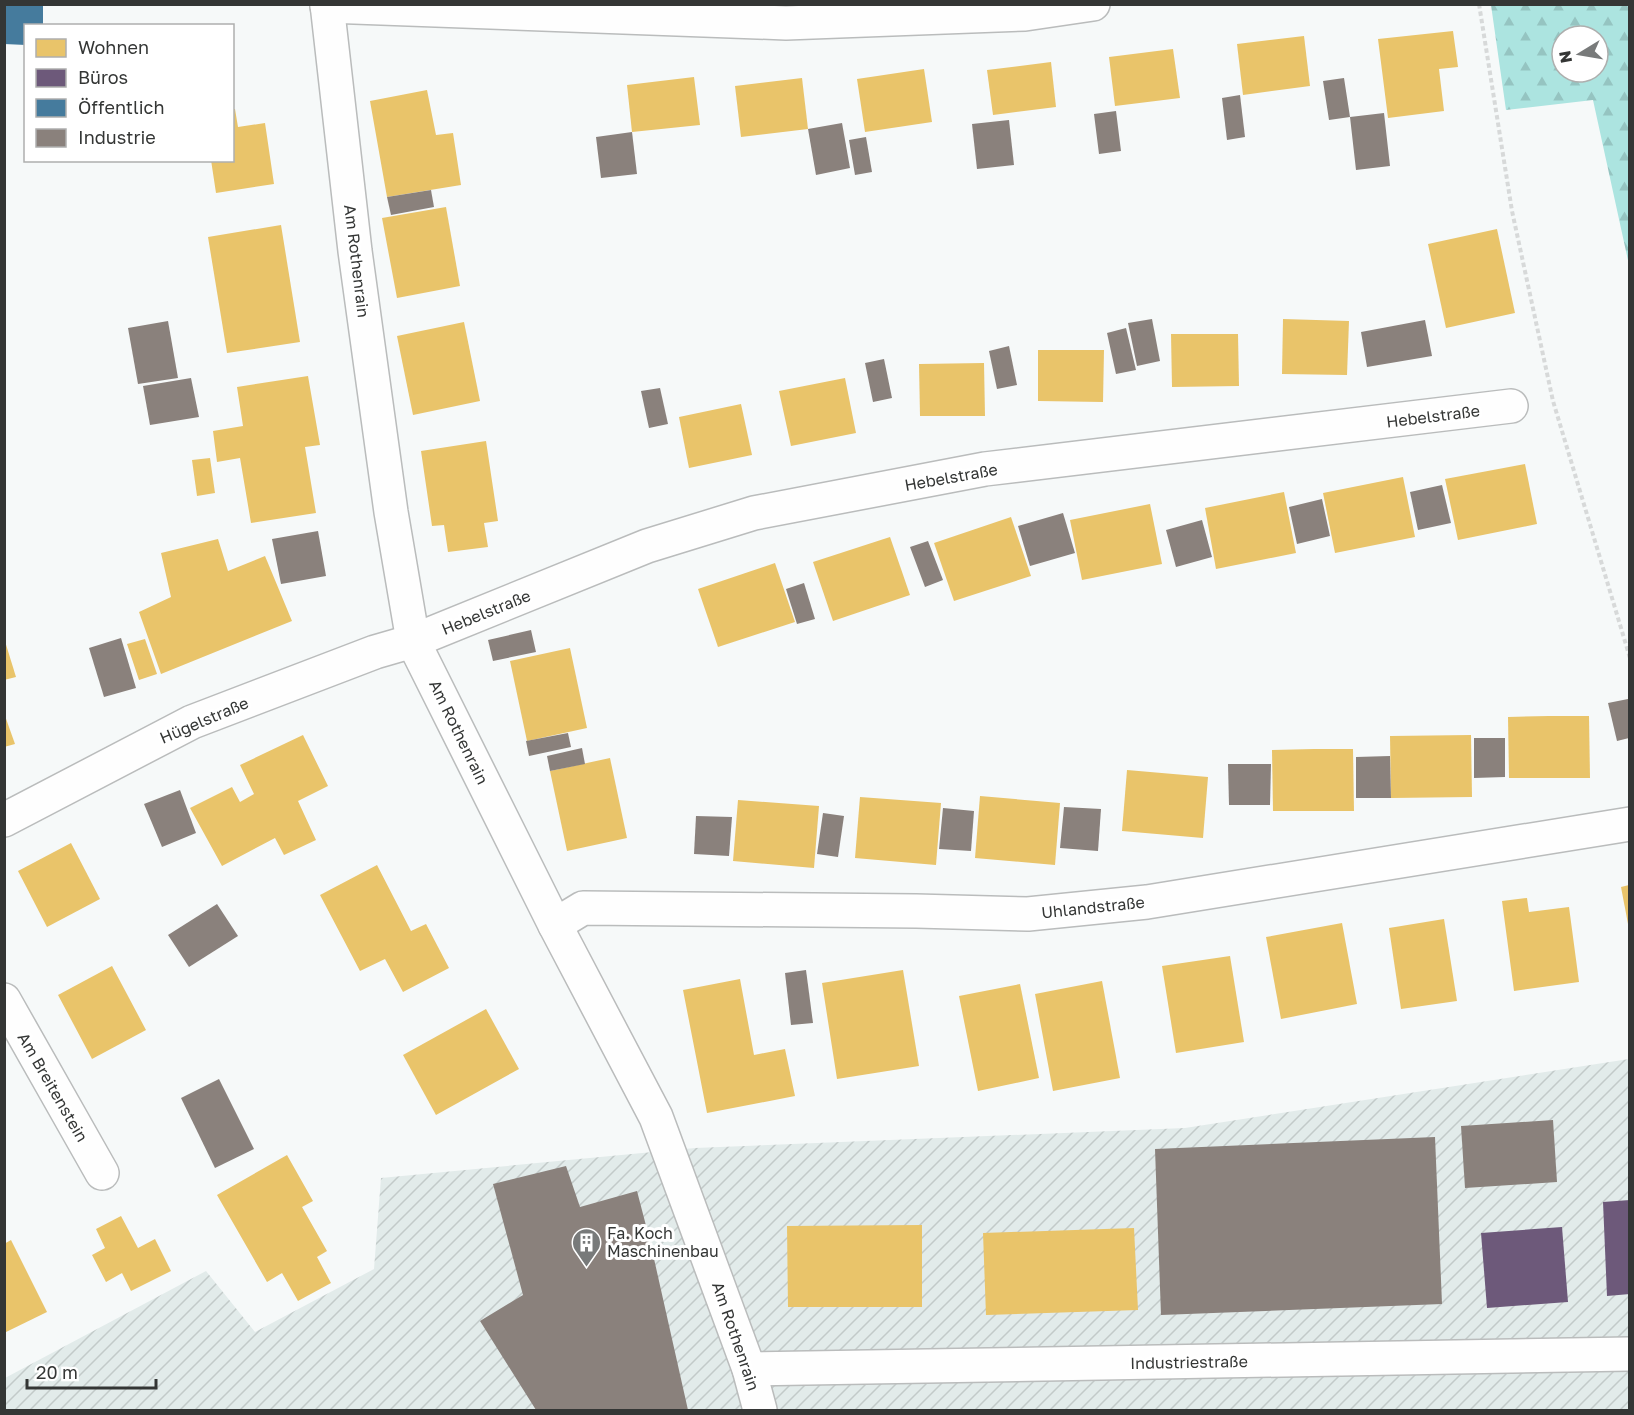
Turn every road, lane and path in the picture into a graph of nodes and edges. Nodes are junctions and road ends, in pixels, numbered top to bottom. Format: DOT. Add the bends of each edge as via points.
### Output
graph roads {
  1 [pos="1093,4"];
  2 [pos="1479,4"];
  3 [pos="327,5"];
  4 [pos="785,14"];
  5 [pos="1510,406"];
  6 [pos="413,641"];
  7 [pos="1629,658"];
  8 [pos="4,820"];
  9 [pos="1629,824"];
  10 [pos="555,925"];
  11 [pos="4,1000"];
  12 [pos="102,1173"];
  13 [pos="1629,1354"];
  14 [pos="749,1370"];
  15 [pos="760,1410"];
  1 -- 4 [label="street" via="1025,14"];
  2 -- 7 [label="path" via="1512,211 1553,401"];
  3 -- 4 [label="street"];
  3 -- 6 [label="street, Am Rothenrain" via="355,251 389,501"];
  5 -- 6 [label="street, Hebelstraße" via="985,470 754,513 647,546"];
  6 -- 8 [label="street, Hügelstraße" via="192,722"];
  6 -- 10 [label="street, Am Rothenrain"];
  9 -- 10 [label="street, Uhlandstraße" via="1147,902 1028,915 584,908"];
  10 -- 14 [label="street, Am Rothenrain" via="656,1116"];
  11 -- 12 [label="street, Am Breitenstein"];
  13 -- 14 [label="street, Industriestraße"];
  14 -- 15 [label="street, Am Rothenrain"];
}
